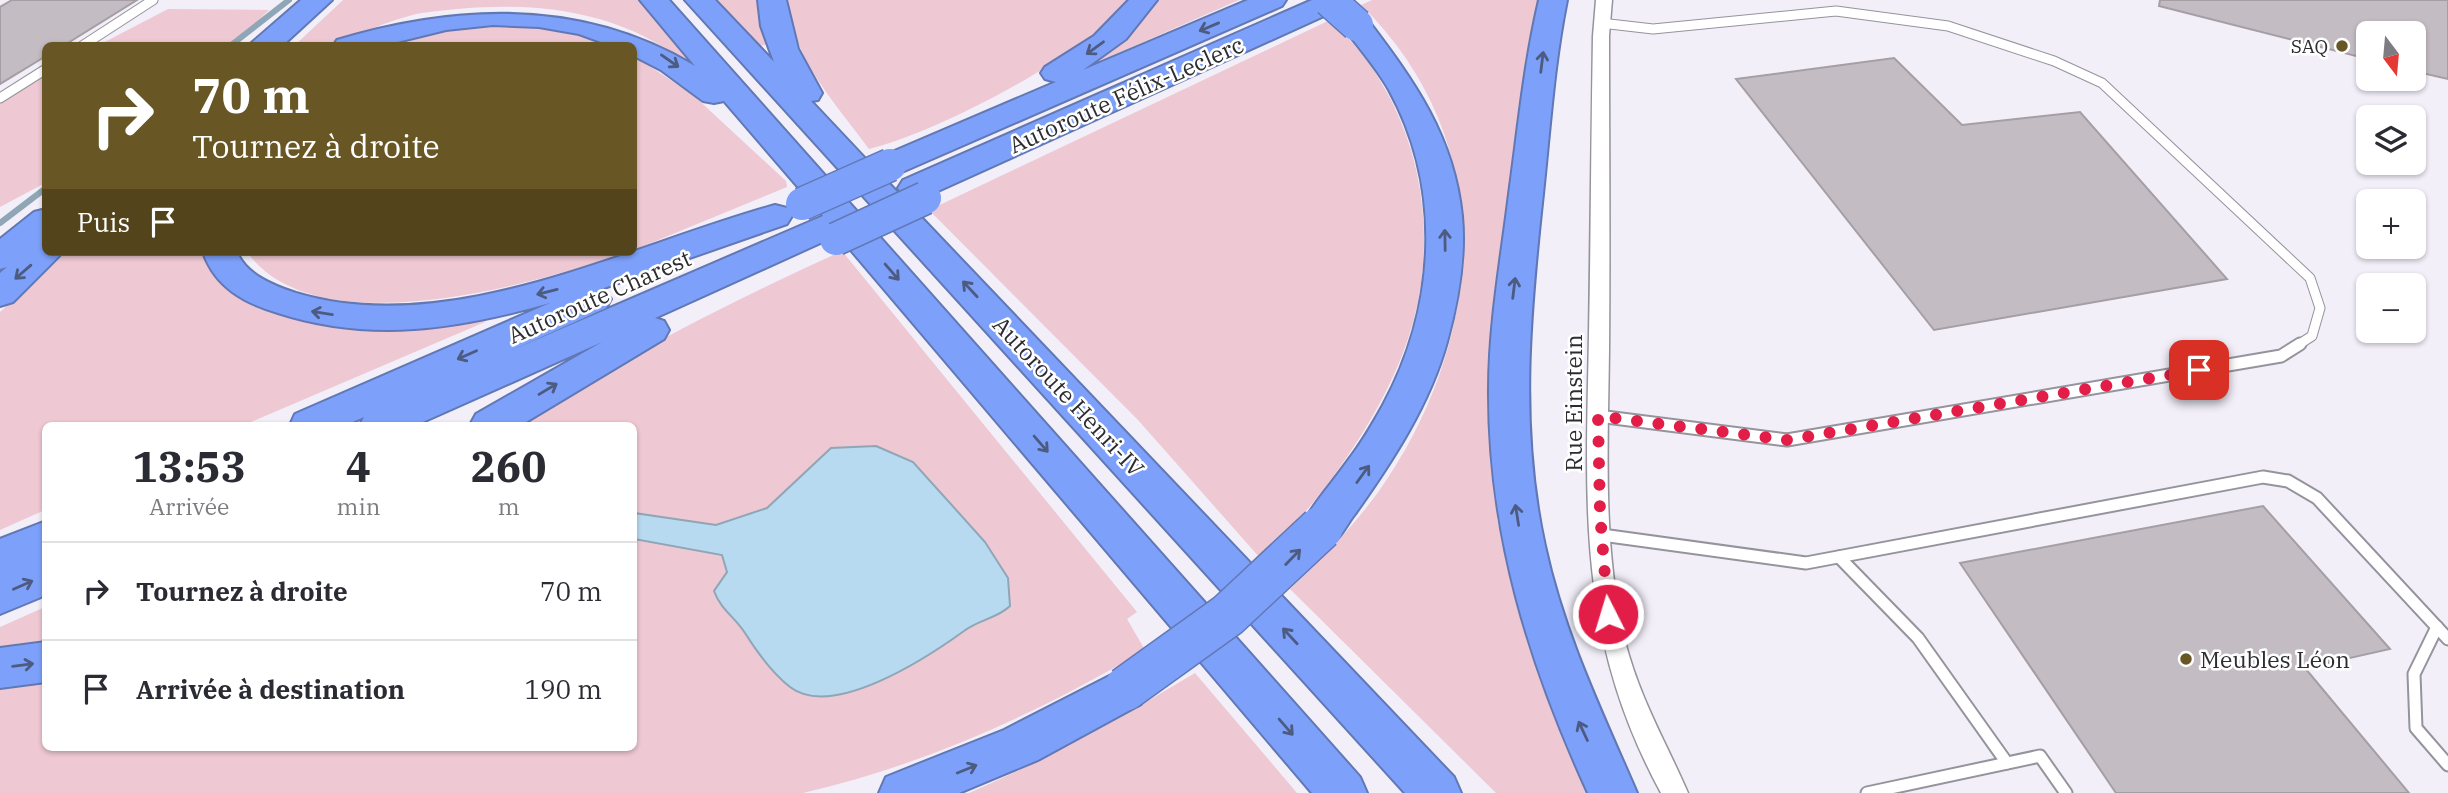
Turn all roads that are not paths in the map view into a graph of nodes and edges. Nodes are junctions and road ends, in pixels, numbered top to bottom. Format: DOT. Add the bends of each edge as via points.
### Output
graph roads {
  1 [pos="153,0"];
  2 [pos="318,0"];
  3 [pos="330,0"];
  4 [pos="653,0"];
  5 [pos="699,0"];
  6 [pos="772,0"];
  7 [pos="1143,0"];
  8 [pos="1272,0"];
  9 [pos="1329,0"];
  10 [pos="1553,0"];
  11 [pos="1604,0"];
  12 [pos="1347,13"];
  13 [pos="1601,23"];
  14 [pos="88,42"];
  15 [pos="268,42"];
  16 [pos="284,42"];
  17 [pos="358,42"];
  18 [pos="42,72"];
  19 [pos="0,98"];
  20 [pos="838,146"];
  21 [pos="908,178"];
  22 [pos="808,210"];
  23 [pos="42,223"];
  24 [pos="42,256"];
  25 [pos="223,256"];
  26 [pos="0,257"];
  27 [pos="0,293"];
  28 [pos="1598,416"];
  29 [pos="316,422"];
  30 [pos="385,422"];
  31 [pos="495,422"];
  32 [pos="1602,535"];
  33 [pos="42,540"];
  34 [pos="1839,557"];
  35 [pos="0,558"];
  36 [pos="42,577"];
  37 [pos="0,595"];
  38 [pos="2437,627"];
  39 [pos="2448,639"];
  40 [pos="42,663"];
  41 [pos="0,668"];
  42 [pos="1331,680"];
  43 [pos="2007,763"];
  44 [pos="2448,765"];
  45 [pos="903,793"];
  46 [pos="1343,793"];
  47 [pos="1437,793"];
  48 [pos="1448,793"];
  49 [pos="1613,793"];
  50 [pos="1675,793"];
  51 [pos="1867,793"];
  52 [pos="2066,793"];
  1 -- 14 [label="lane"];
  2 -- 15 [label="highway"];
  3 -- 16 [label="highway"];
  4 -- 22 [label="highway"];
  5 -- 20 [label="highway, Autoroute Henri-IV"];
  6 -- 20 [label="highway" via="783,51"];
  7 -- 21 [label="highway, one-way" via="1124,24 1090,52"];
  8 -- 21 [label="highway, Autoroute Félix-Leclerc, one-way"];
  9 -- 12 [label="highway, bridge"];
  49 -- 10 [label="highway, one-way" via="1562,682 1538,609 1520,534 1511,461 1507,389 1512,312"];
  11 -- 13 [label="street, Rue Einstein"];
  12 -- 21 [label="highway, Autoroute Félix-Leclerc" via="1180,72 1065,133"];
  45 -- 12 [label="highway, one-way, bridge" via="1021,746 1125,690 1236,611 1321,528 1368,468 1403,409 1428,348 1445,264 1442,195 1424,127 1395,73"];
  13 -- 28 [label="street, Rue Einstein"];
  13 -- 28 [label="lane" via="1653,29 1836,11 1948,26 2054,61 2102,83 2310,278 2320,308 2312,336 2281,356 1787,440"];
  17 -- 22 [label="highway, one-way" via="413,21 474,10 530,10 582,20 629,37 667,59"];
  18 -- 19 [label="lane"];
  42 -- 20 [label="highway, Autoroute Henri-IV, one-way"];
  21 -- 22 [label="highway, bridge"];
  21 -- 22 [label="highway, Autoroute Charest, bridge"];
  22 -- 25 [label="highway, one-way" via="562,288 415,315 345,316 277,302 242,282"];
  22 -- 29 [label="highway, Autoroute Charest, one-way"];
  22 -- 30 [label="highway, Autoroute Charest"];
  31 -- 22 [label="highway, one-way" via="667,322"];
  22 -- 46 [label="highway, one-way"];
  23 -- 26 [label="highway"];
  24 -- 27 [label="highway, one-way"];
  28 -- 32 [label="street, Rue Einstein"];
  32 -- 34 [label="lane" via="1806,564"];
  32 -- 50 [label="street, Rue Einstein" via="1608,614 1619,663 1636,712"];
  33 -- 35 [label="highway"];
  34 -- 38 [label="lane" via="2263,477 2288,481 2318,498"];
  34 -- 43 [label="lane" via="1918,638"];
  37 -- 36 [label="highway, one-way"];
  38 -- 39 [label="lane"];
  38 -- 44 [label="lane" via="2414,674 2416,728"];
  41 -- 40 [label="highway, one-way"];
  42 -- 47 [label="highway, Autoroute Henri-IV"];
  42 -- 48 [label="highway"];
  43 -- 51 [label="lane"];
  43 -- 52 [label="lane" via="2040,756"];
}
